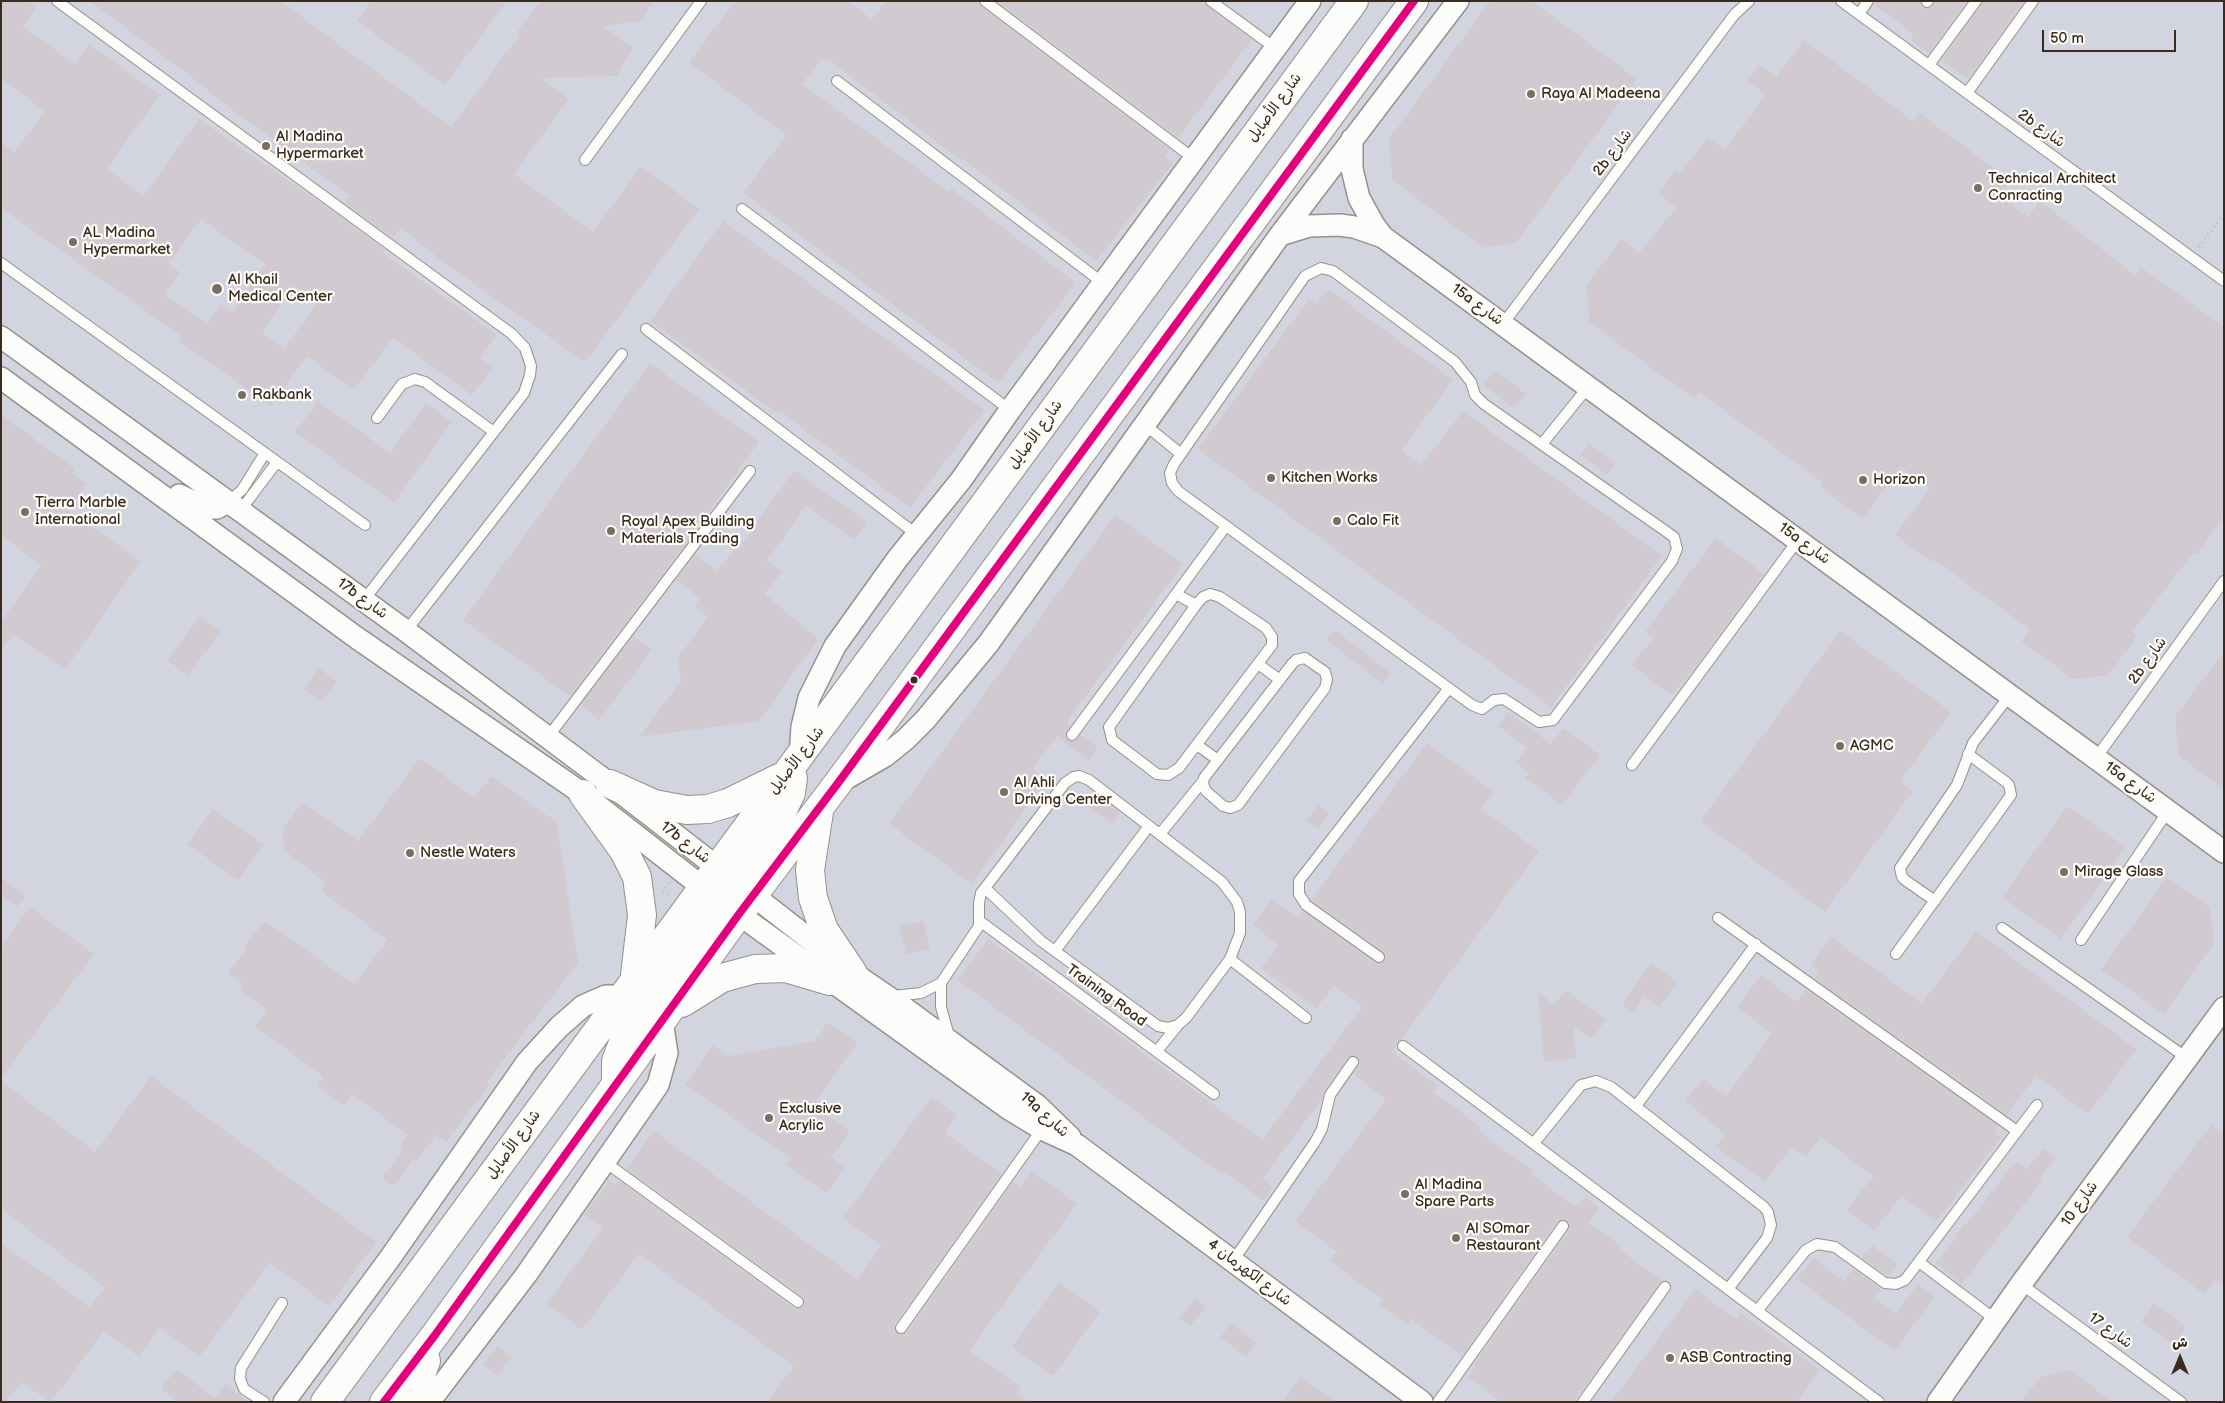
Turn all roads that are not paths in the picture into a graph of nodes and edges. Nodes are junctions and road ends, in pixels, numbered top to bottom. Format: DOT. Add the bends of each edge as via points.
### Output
graph roads {
  1 [pos="57,1"];
  2 [pos="701,1"];
  3 [pos="985,1"];
  4 [pos="1211,1"];
  5 [pos="1310,1"];
  6 [pos="1354,1"];
  7 [pos="1414,1"];
  8 [pos="1458,1"];
  9 [pos="1749,1"];
  10 [pos="1841,1"];
  11 [pos="1868,1"];
  12 [pos="1976,1"];
  13 [pos="2033,1"];
  14 [pos="1859,14"];
  15 [pos="1275,48"];
  16 [pos="1929,65"];
  17 [pos="836,81"];
  18 [pos="1967,93"];
  19 [pos="1352,139"];
  20 [pos="1193,158"];
  21 [pos="585,160"];
  22 [pos="742,209"];
  23 [pos="1280,235"];
  24 [pos="1383,237"];
  25 [pos="1,263"];
  26 [pos="2224,282"];
  27 [pos="1104,283"];
  28 [pos="1503,324"];
  29 [pos="646,329"];
  30 [pos="1,337"];
  31 [pos="622,354"];
  32 [pos="1,378"];
  33 [pos="1588,387"];
  34 [pos="1010,410"];
  35 [pos="378,418"];
  36 [pos="1144,424"];
  37 [pos="494,432"];
  38 [pos="1542,444"];
  39 [pos="105,453"];
  40 [pos="265,453"];
  41 [pos="1181,454"];
  42 [pos="277,462"];
  43 [pos="750,471"];
  44 [pos="234,506"];
  45 [pos="365,525"];
  46 [pos="1226,526"];
  47 [pos="916,534"];
  48 [pos="1798,540"];
  49 [pos="2224,581"];
  50 [pos="1176,594"];
  51 [pos="364,600"];
  52 [pos="1196,605"];
  53 [pos="406,631"];
  54 [pos="1258,664"];
  55 [pos="1280,680"];
  56 [pos="1449,688"];
  57 [pos="2010,695"];
  58 [pos="1072,734"];
  59 [pos="548,738"];
  60 [pos="1197,745"];
  61 [pos="1968,754"];
  62 [pos="2096,758"];
  63 [pos="1218,760"];
  64 [pos="794,765"];
  65 [pos="1632,765"];
  66 [pos="1203,781"];
  67 [pos="838,783"];
  68 [pos="610,784"];
  69 [pos="583,794"];
  70 [pos="820,806"];
  71 [pos="2168,811"];
  72 [pos="1149,826"];
  73 [pos="1160,834"];
  74 [pos="2224,852"];
  75 [pos="985,888"];
  76 [pos="728,891"];
  77 [pos="1935,901"];
  78 [pos="1718,918"];
  79 [pos="981,922"];
  80 [pos="2002,928"];
  81 [pos="2082,940"];
  82 [pos="1756,944"];
  83 [pos="1055,951"];
  84 [pos="1896,954"];
  85 [pos="1379,957"];
  86 [pos="1230,959"];
  87 [pos="842,977"];
  88 [pos="941,983"];
  89 [pos="629,987"];
  90 [pos="887,996"];
  91 [pos="2224,1008"];
  92 [pos="1306,1018"];
  93 [pos="663,1019"];
  94 [pos="1178,1025"];
  95 [pos="951,1042"];
  96 [pos="1403,1046"];
  97 [pos="1157,1051"];
  98 [pos="2187,1058"];
  99 [pos="1353,1062"];
  100 [pos="616,1084"];
  101 [pos="1214,1094"];
  102 [pos="2036,1105"];
  103 [pos="1636,1106"];
  104 [pos="1042,1129"];
  105 [pos="2016,1132"];
  106 [pos="1534,1143"];
  107 [pos="1077,1145"];
  108 [pos="605,1162"];
  109 [pos="1563,1226"];
  110 [pos="1233,1261"];
  111 [pos="1919,1262"];
  112 [pos="2021,1284"];
  113 [pos="1665,1287"];
  114 [pos="1728,1289"];
  115 [pos="798,1302"];
  116 [pos="282,1303"];
  117 [pos="1757,1311"];
  118 [pos="1996,1320"];
  119 [pos="901,1328"];
  120 [pos="435,1334"];
  121 [pos="264,1402"];
  122 [pos="284,1402"];
  123 [pos="325,1402"];
  124 [pos="384,1402"];
  125 [pos="411,1402"];
  126 [pos="429,1402"];
  127 [pos="1422,1402"];
  128 [pos="1438,1402"];
  129 [pos="1583,1402"];
  130 [pos="1879,1402"];
  131 [pos="1938,1402"];
  132 [pos="2181,1402"];
  1 -- 37 [label="lane" via="519,340 529,357 528,384"];
  2 -- 21 [label="lane"];
  3 -- 20 [label="lane"];
  4 -- 15 [label="lane"];
  5 -- 15 [label="street"];
  6 -- 64 [label="main road, شارع الأصايل"];
  7 -- 67 [label="main road, شارع الأصايل"];
  8 -- 19 [label="street"];
  9 -- 28 [label="lane, 2b شارع" via="1734,15"];
  10 -- 14 [label="lane, 2b شارع"];
  11 -- 14 [label="lane"];
  12 -- 16 [label="lane"];
  13 -- 18 [label="lane"];
  14 -- 16 [label="lane, 2b شارع"];
  15 -- 20 [label="street"];
  16 -- 18 [label="lane, 2b شارع"];
  17 -- 27 [label="lane"];
  18 -- 26 [label="lane, 2b شارع"];
  19 -- 23 [label="street"];
  19 -- 24 [label="street, 15a شارع" via="1351,162 1355,184 1366,212"];
  20 -- 27 [label="street"];
  22 -- 34 [label="lane"];
  23 -- 24 [label="street, 15a شارع" via="1309,226 1340,225"];
  23 -- 36 [label="street"];
  24 -- 28 [label="street, 15a شارع"];
  25 -- 40 [label="lane"];
  27 -- 34 [label="street"];
  28 -- 33 [label="street, 15a شارع"];
  29 -- 47 [label="lane"];
  30 -- 44 [label="street, 17b شارع"];
  31 -- 53 [label="lane"];
  32 -- 39 [label="street, 17b شارع"];
  33 -- 38 [label="lane"];
  33 -- 48 [label="street, 15a شارع"];
  34 -- 47 [label="street" via="961,480"];
  35 -- 37 [label="lane" via="402,384 415,379 425,382"];
  36 -- 41 [label="lane"];
  36 -- 67 [label="street" via="1018,604 925,720 885,756"];
  37 -- 51 [label="lane"];
  38 -- 41 [label="lane" via="1484,404 1455,362 1333,271 1321,268 1305,276"];
  38 -- 56 [label="lane" via="1670,532 1676,543 1676,556 1553,720 1539,722 1504,698 1494,700 1482,709 1477,708"];
  39 -- 44 [label="street" via="198,506"];
  39 -- 69 [label="street, 17b شارع" via="357,638"];
  40 -- 42 [label="lane"];
  40 -- 44 [label="lane"];
  41 -- 46 [label="lane" via="1170,473 1174,487"];
  42 -- 44 [label="lane"];
  42 -- 45 [label="lane"];
  43 -- 59 [label="lane"];
  44 -- 51 [label="street, 17b شارع"];
  46 -- 50 [label="lane"];
  46 -- 56 [label="lane"];
  47 -- 64 [label="street" via="821,671 809,698"];
  48 -- 57 [label="street, 15a شارع"];
  48 -- 65 [label="lane"];
  49 -- 62 [label="lane, 2b شارع"];
  50 -- 52 [label="lane"];
  50 -- 58 [label="lane"];
  51 -- 53 [label="street, 17b شارع"];
  52 -- 54 [label="lane" via="1203,596 1216,594 1270,632 1272,645"];
  52 -- 60 [label="lane" via="1109,731 1112,740 1152,772 1162,775 1179,768"];
  53 -- 59 [label="street, 17b شارع"];
  54 -- 55 [label="lane"];
  54 -- 60 [label="lane"];
  55 -- 63 [label="lane"];
  55 -- 66 [label="lane" via="1296,660 1305,658 1325,672 1327,683 1238,805 1223,806 1206,791"];
  56 -- 85 [label="lane" via="1299,881 1299,894 1306,905"];
  57 -- 61 [label="lane"];
  57 -- 62 [label="street, 15a شارع"];
  59 -- 68 [label="street, 17b شارع"];
  60 -- 63 [label="lane"];
  61 -- 77 [label="lane" via="1958,785 1900,868 1905,880"];
  61 -- 77 [label="lane" via="2006,782 2011,795"];
  62 -- 71 [label="street, 15a شارع"];
  63 -- 66 [label="lane"];
  64 -- 68 [label="main road" via="747,795 728,804 708,808 671,808 654,804"];
  64 -- 76 [label="main road, شارع الأصايل"];
  66 -- 73 [label="lane"];
  67 -- 70 [label="main road, شارع الأصايل"];
  68 -- 76 [label="street, 17b شارع"];
  69 -- 76 [label="street, 17b شارع"];
  69 -- 89 [label="main road" via="624,851 636,877 642,915"];
  70 -- 76 [label="main road, شارع الأصايل"];
  70 -- 87 [label="main road" via="810,870 813,898"];
  71 -- 74 [label="street, 15a شارع"];
  71 -- 81 [label="lane"];
  72 -- 73 [label="lane"];
  72 -- 75 [label="lane" via="1089,780 1074,777 1065,783"];
  72 -- 83 [label="lane"];
  73 -- 86 [label="lane" via="1232,892 1241,922"];
  75 -- 79 [label="lane" via="979,903"];
  75 -- 83 [label="lane"];
  76 -- 87 [label="street, 19a شارع"];
  76 -- 89 [label="main road, شارع الأصايل"];
  76 -- 93 [label="main road, شارع الأصايل"];
  76 -- 100 [label="main road" via="624,1040 616,1061"];
  77 -- 84 [label="lane"];
  78 -- 82 [label="lane"];
  79 -- 88 [label="lane"];
  79 -- 97 [label="lane, Training Road"];
  80 -- 98 [label="lane"];
  82 -- 103 [label="lane"];
  82 -- 105 [label="lane"];
  83 -- 94 [label="lane" via="1158,1026"];
  86 -- 92 [label="lane"];
  86 -- 94 [label="lane"];
  87 -- 90 [label="street, 19a شارع"];
  87 -- 93 [label="main road" via="786,968 755,969 722,978 707,986"];
  87 -- 104 [label="street, 19a شارع" via="1009,1108"];
  88 -- 90 [label="lane" via="910,995"];
  88 -- 95 [label="lane" via="941,1007"];
  89 -- 122 [label="street" via="584,1006 559,1027 527,1062"];
  89 -- 123 [label="main road, شارع الأصايل"];
  90 -- 95 [label="street, 19a شارع"];
  91 -- 98 [label="street, شارع 10"];
  93 -- 100 [label="main road, شارع الأصايل"];
  93 -- 108 [label="street" via="667,1042 662,1075"];
  94 -- 97 [label="lane"];
  95 -- 107 [label="street, 19a شارع" via="1038,1106"];
  96 -- 106 [label="lane"];
  97 -- 101 [label="lane, Training Road"];
  98 -- 112 [label="street, شارع 10"];
  99 -- 110 [label="lane" via="1330,1095 1322,1129 1315,1142"];
  100 -- 120 [label="main road, شارع الأصايل"];
  102 -- 105 [label="lane"];
  103 -- 106 [label="lane" via="1604,1083 1596,1081 1581,1085"];
  103 -- 114 [label="lane" via="1768,1212 1771,1225 1767,1238"];
  104 -- 107 [label="street, 19a شارع"];
  104 -- 119 [label="lane"];
  105 -- 111 [label="lane"];
  106 -- 114 [label="lane"];
  107 -- 110 [label="street, شارع الكهرمان 4"];
  108 -- 115 [label="lane"];
  108 -- 126 [label="street" via="526,1275"];
  109 -- 128 [label="lane"];
  110 -- 127 [label="street, شارع الكهرمان 4"];
  111 -- 117 [label="lane" via="1905,1280 1890,1284 1830,1244 1817,1244 1806,1250"];
  111 -- 118 [label="lane"];
  112 -- 118 [label="street, شارع 10"];
  112 -- 132 [label="lane, شارع 17"];
  113 -- 129 [label="lane"];
  114 -- 117 [label="lane"];
  116 -- 121 [label="lane" via="241,1368 240,1379 244,1389"];
  117 -- 130 [label="lane"];
  118 -- 131 [label="street, شارع 10"];
  120 -- 124 [label="main road, شارع الأصايل"];
  120 -- 125 [label="main road"];
}
